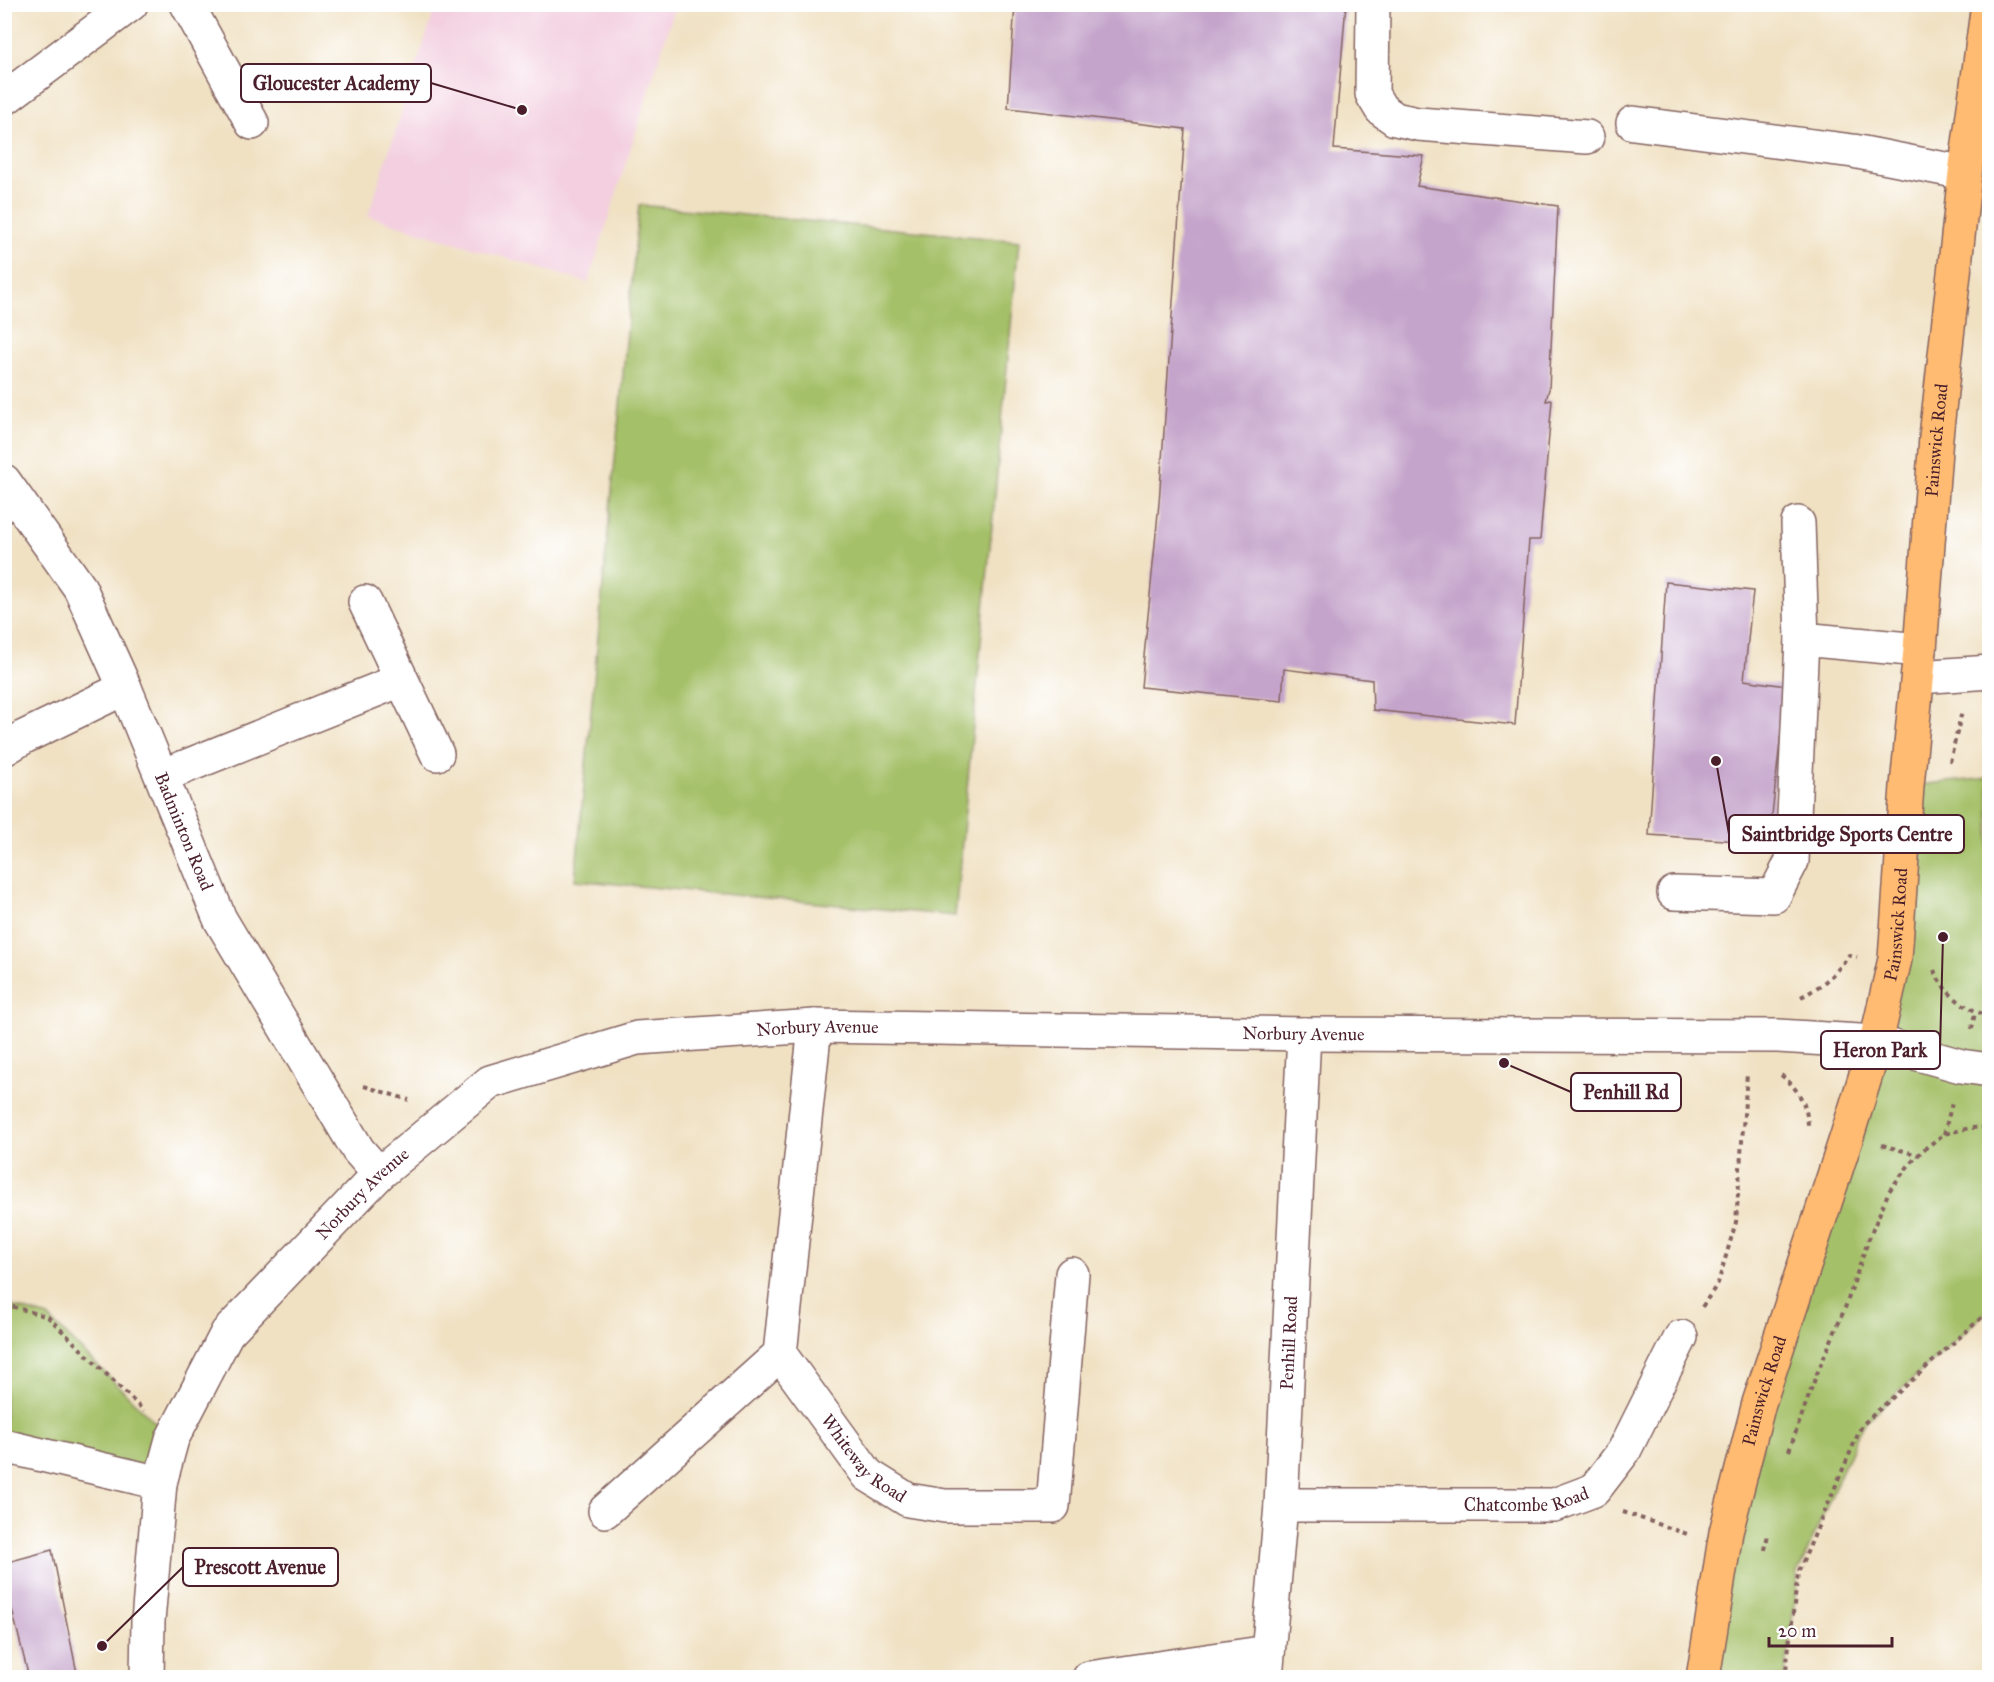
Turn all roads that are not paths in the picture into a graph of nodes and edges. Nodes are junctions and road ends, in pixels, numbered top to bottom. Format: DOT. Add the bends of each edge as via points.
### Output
graph roads {
  1 [pos="131,4"];
  2 [pos="187,4"];
  3 [pos="1373,4"];
  4 [pos="1988,4"];
  5 [pos="4,99"];
  6 [pos="252,123"];
  7 [pos="1634,123"];
  8 [pos="1587,137"];
  9 [pos="1965,173"];
  10 [pos="4,481"];
  11 [pos="1798,522"];
  12 [pos="366,602"];
  13 [pos="1802,639"];
  14 [pos="1919,664"];
  15 [pos="1977,674"];
  16 [pos="401,680"];
  17 [pos="125,688"];
  18 [pos="4,749"];
  19 [pos="437,754"];
  20 [pos="162,776"];
  21 [pos="1674,893"];
  22 [pos="815,1026"];
  23 [pos="1304,1034"];
  24 [pos="1876,1042"];
  25 [pos="1989,1070"];
  26 [pos="379,1174"];
  27 [pos="1072,1274"];
  28 [pos="1681,1337"];
  29 [pos="780,1354"];
  30 [pos="4,1446"];
  31 [pos="160,1483"];
  32 [pos="1281,1505"];
  33 [pos="605,1511"];
  34 [pos="1267,1665"];
  35 [pos="147,1677"];
  36 [pos="1089,1677"];
  37 [pos="1703,1677"];
  1 -- 5 [label="street"];
  2 -- 6 [label="street"];
  3 -- 8 [label="street" via="1372,94 1381,109 1395,119"];
  4 -- 9 [label="main road, Painswick Road"];
  7 -- 9 [label="street" via="1852,151"];
  9 -- 14 [label="main road, Painswick Road" via="1936,437"];
  10 -- 17 [label="street, Badminton Road" via="80,588"];
  11 -- 13 [label="street"];
  12 -- 16 [label="street"];
  13 -- 14 [label="street"];
  13 -- 21 [label="street" via="1792,861 1774,896"];
  14 -- 15 [label="street"];
  14 -- 24 [label="main road, Painswick Road" via="1895,958"];
  16 -- 19 [label="street"];
  16 -- 20 [label="street"];
  17 -- 18 [label="street"];
  17 -- 20 [label="street, Badminton Road"];
  20 -- 26 [label="street, Badminton Road" via="220,919 358,1150"];
  22 -- 23 [label="street, Norbury Avenue"];
  22 -- 26 [label="street, Norbury Avenue" via="637,1038 490,1082"];
  22 -- 29 [label="street"];
  23 -- 24 [label="street, Norbury Avenue" via="1779,1036"];
  23 -- 32 [label="street, Penhill Road"];
  24 -- 25 [label="street, Norbury Avenue"];
  24 -- 37 [label="main road, Painswick Road" via="1759,1402 1724,1547"];
  26 -- 31 [label="street, Norbury Avenue" via="227,1334 172,1438"];
  27 -- 29 [label="street, Whiteway Road" via="1053,1506 945,1506 908,1500 868,1475"];
  28 -- 32 [label="street, Chatcombe Road" via="1624,1451 1594,1490 1554,1505"];
  29 -- 33 [label="street"];
  30 -- 31 [label="street"];
  31 -- 35 [label="street, Norbury Avenue"];
  32 -- 34 [label="street, Penhill Road"];
  34 -- 36 [label="street, Penhill Road"];
}
